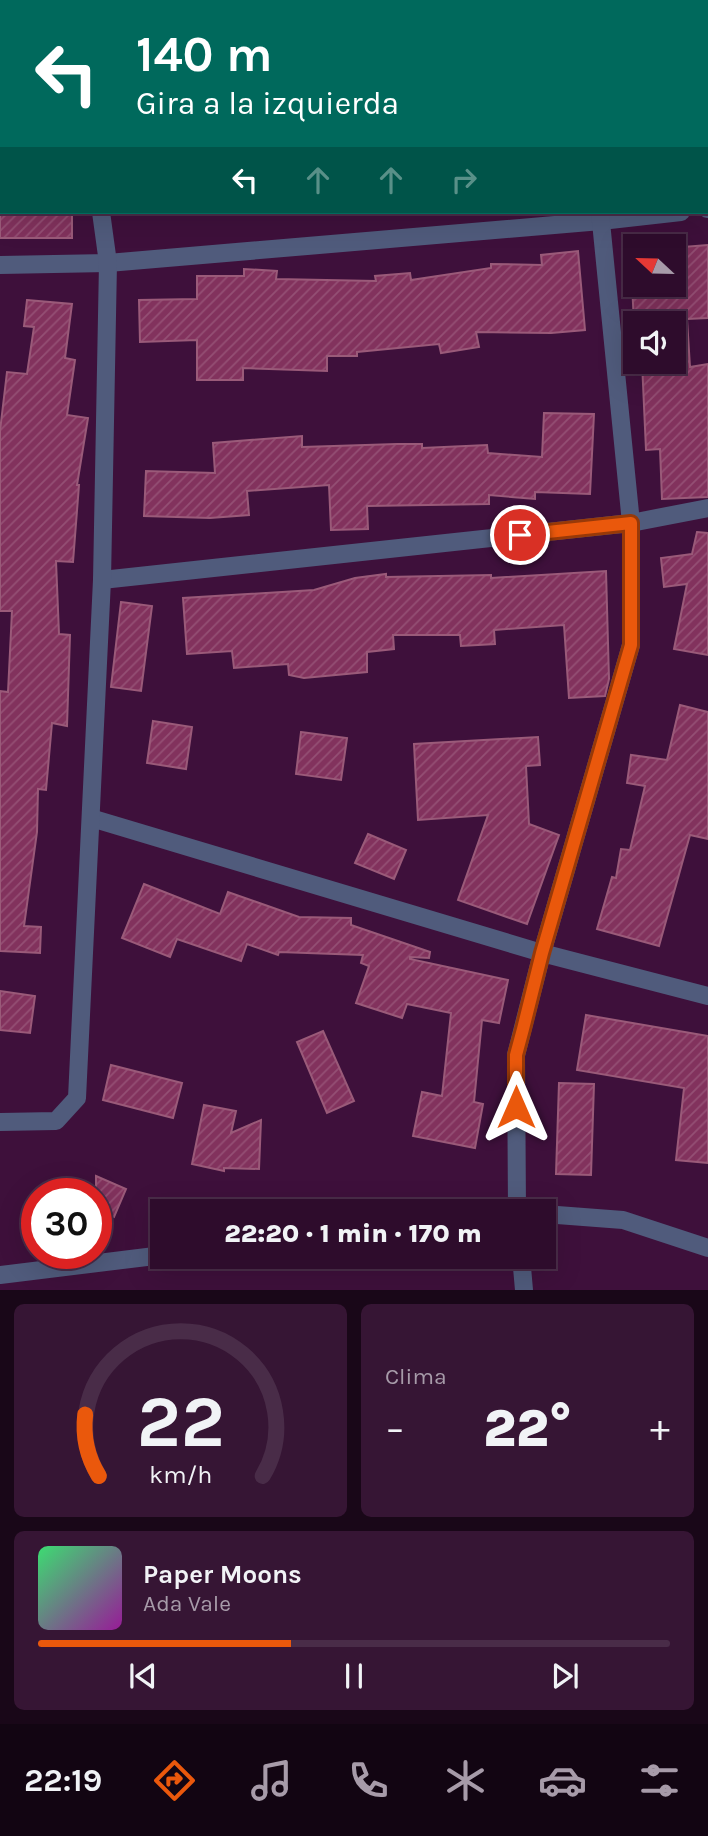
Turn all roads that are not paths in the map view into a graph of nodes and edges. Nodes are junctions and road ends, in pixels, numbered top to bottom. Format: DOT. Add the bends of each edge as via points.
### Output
graph roads {
  1 [pos="101,214"];
  2 [pos="640,214"];
  3 [pos="600,216"];
  4 [pos="108,263"];
  5 [pos="0,265"];
  6 [pos="708,508"];
  7 [pos="631,523"];
  8 [pos="102,580"];
  9 [pos="91,818"];
  10 [pos="542,953"];
  11 [pos="708,996"];
  12 [pos="0,1122"];
  13 [pos="517,1199"];
  14 [pos="556,1215"];
  15 [pos="708,1248"];
  16 [pos="150,1257"];
  17 [pos="522,1269"];
  18 [pos="0,1275"];
  19 [pos="524,1290"];
  1 -- 4 [label="street"];
  2 -- 3 [label="street"];
  3 -- 4 [label="street"];
  3 -- 7 [label="street"];
  4 -- 5 [label="street"];
  4 -- 8 [label="street"];
  6 -- 7 [label="street"];
  7 -- 8 [label="street"];
  7 -- 10 [label="street" via="631,645"];
  8 -- 9 [label="street"];
  9 -- 10 [label="street"];
  9 -- 12 [label="street" via="77,1098 56,1121"];
  10 -- 11 [label="street"];
  10 -- 13 [label="street" via="516,1055"];
  14 -- 15 [label="street" via="624,1220"];
  16 -- 18 [label="street"];
  17 -- 19 [label="street"];
}
